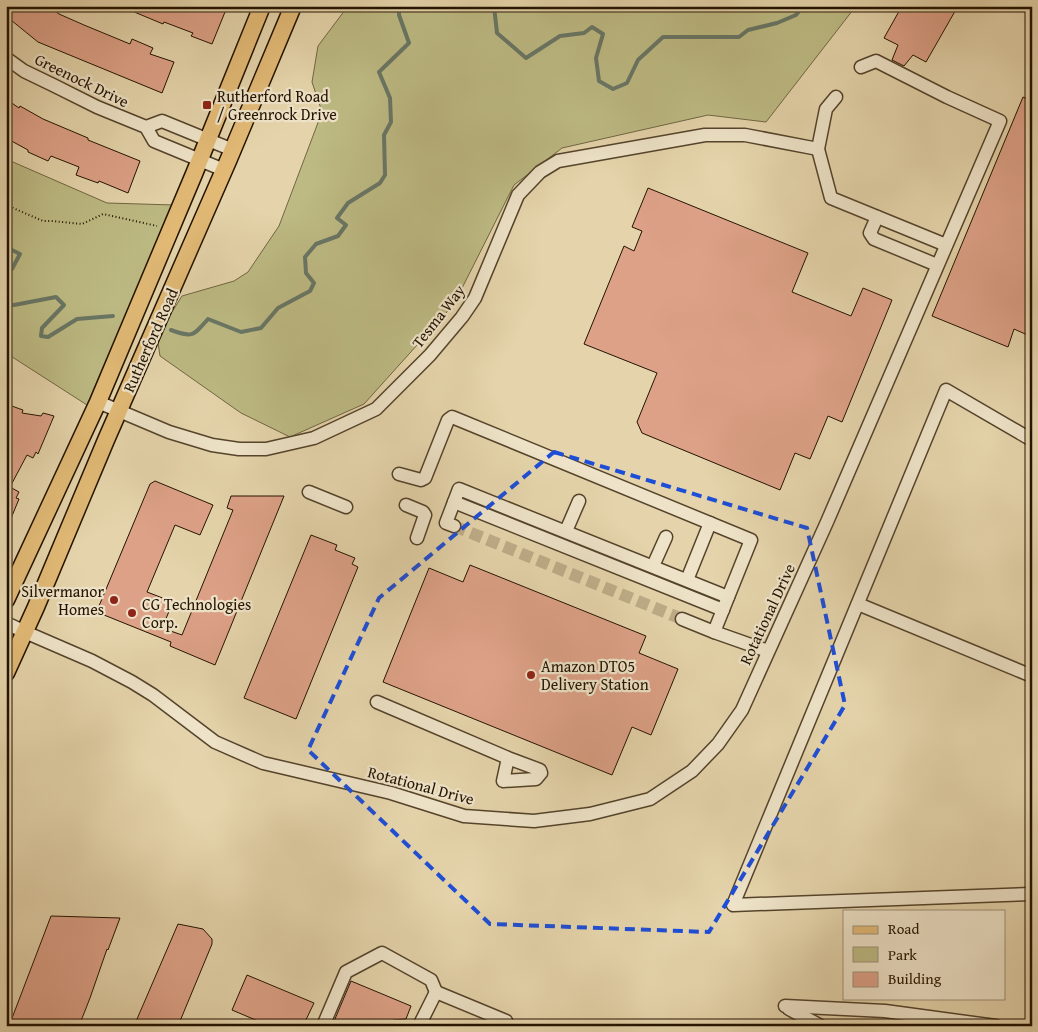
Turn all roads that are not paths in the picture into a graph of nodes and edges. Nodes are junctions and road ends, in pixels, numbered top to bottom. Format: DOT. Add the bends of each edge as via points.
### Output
graph roads {
  1 [pos="262,6"];
  2 [pos="293,6"];
  3 [pos="6,58"];
  4 [pos="862,67"];
  5 [pos="836,97"];
  6 [pos="146,127"];
  7 [pos="208,140"];
  8 [pos="818,149"];
  9 [pos="232,150"];
  10 [pos="200,160"];
  11 [pos="224,170"];
  12 [pos="877,217"];
  13 [pos="946,245"];
  14 [pos="937,265"];
  15 [pos="98,402"];
  16 [pos="119,411"];
  17 [pos="1032,440"];
  18 [pos="398,474"];
  19 [pos="309,492"];
  20 [pos="454,502"];
  21 [pos="579,502"];
  22 [pos="406,504"];
  23 [pos="346,507"];
  24 [pos="710,523"];
  25 [pos="454,526"];
  26 [pos="566,531"];
  27 [pos="666,537"];
  28 [pos="417,538"];
  29 [pos="653,566"];
  30 [pos="687,580"];
  31 [pos="728,597"];
  32 [pos="6,600"];
  33 [pos="858,604"];
  34 [pos="723,610"];
  35 [pos="682,619"];
  36 [pos="6,623"];
  37 [pos="25,632"];
  38 [pos="714,632"];
  39 [pos="768,651"];
  40 [pos="6,673"];
  41 [pos="1032,676"];
  42 [pos="377,702"];
  43 [pos="508,758"];
  44 [pos="1032,894"];
  45 [pos="436,992"];
  46 [pos="323,1026"];
  47 [pos="420,1026"];
  48 [pos="505,1026"];
  49 [pos="821,1026"];
  50 [pos="996,1026"];
  1 -- 7 [label="main road, Rutherford Road"];
  2 -- 9 [label="main road, Rutherford Road"];
  3 -- 6 [label="street, Greenock Drive" via="24,71"];
  4 -- 13 [label="street, Rotational Drive" via="876,61 1000,121"];
  5 -- 8 [label="street" via="826,109"];
  6 -- 7 [label="street, Greenock Drive" via="162,121"];
  6 -- 10 [label="street, Greenock Drive" via="154,142"];
  7 -- 9 [label="street, Greenock Drive"];
  7 -- 10 [label="main road, Rutherford Road"];
  8 -- 12 [label="street" via="831,198"];
  8 -- 16 [label="street, Tesma Way" via="745,135 705,135 558,161 540,172 518,195 475,298 430,355 376,409 314,438 266,449 239,449 169,432"];
  9 -- 11 [label="main road, Rutherford Road"];
  10 -- 11 [label="street, Greenock Drive"];
  10 -- 15 [label="main road, Rutherford Road"];
  11 -- 16 [label="main road, Rutherford Road"];
  12 -- 13 [label="street"];
  12 -- 14 [label="street" via="870,233 874,239"];
  13 -- 14 [label="street, Rotational Drive"];
  14 -- 39 [label="street, Rotational Drive"];
  15 -- 16 [label="street, Tesma Way"];
  15 -- 32 [label="main road, Rutherford Road"];
  16 -- 37 [label="main road, Rutherford Road"];
  17 -- 33 [label="street" via="946,390"];
  18 -- 24 [label="street" via="421,480 425,478 452,417"];
  19 -- 23 [label="street"];
  20 -- 25 [label="street" via="446,523"];
  20 -- 26 [label="street" via="460,489"];
  20 -- 34 [label="street"];
  21 -- 26 [label="street"];
  22 -- 28 [label="street" via="425,515"];
  24 -- 30 [label="street"];
  24 -- 31 [label="street" via="751,540"];
  26 -- 29 [label="street"];
  27 -- 29 [label="street"];
  29 -- 30 [label="street"];
  30 -- 31 [label="street"];
  31 -- 34 [label="street"];
  33 -- 41 [label="street"];
  33 -- 44 [label="street" via="733,905"];
  34 -- 38 [label="street"];
  35 -- 38 [label="street"];
  36 -- 37 [label="street, Rotational Drive"];
  37 -- 39 [label="street, Rotational Drive" via="132,682 153,694 215,742 264,763 391,793 464,816 534,821 590,814 650,799 692,771 718,744 742,710"];
  37 -- 40 [label="main road, Rutherford Road"];
  38 -- 39 [label="street"];
  42 -- 43 [label="street"];
  43 -- 43 [label="street" via="540,770 541,772 536,779 503,781"];
  45 -- 46 [label="street" via="432,980 382,953 346,972"];
  45 -- 47 [label="street"];
  45 -- 48 [label="street" via="506,1020"];
  49 -- 50 [label="street" via="785,1006 885,1011"];
}
